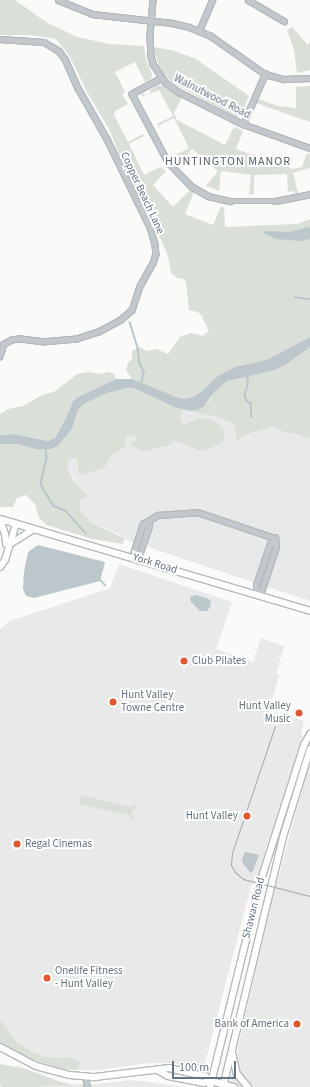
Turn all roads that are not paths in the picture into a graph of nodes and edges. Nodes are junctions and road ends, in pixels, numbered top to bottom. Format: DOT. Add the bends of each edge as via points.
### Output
graph roads {
  1 [pos="58,0"];
  2 [pos="153,0"];
  3 [pos="212,0"];
  4 [pos="248,0"];
  5 [pos="151,20"];
  6 [pos="284,21"];
  7 [pos="199,31"];
  8 [pos="0,39"];
  9 [pos="265,74"];
  10 [pos="162,78"];
  11 [pos="310,78"];
  12 [pos="243,124"];
  13 [pos="310,148"];
  14 [pos="310,194"];
  15 [pos="0,356"];
  16 [pos="0,519"];
  17 [pos="14,523"];
  18 [pos="34,529"];
  19 [pos="8,544"];
  20 [pos="135,558"];
  21 [pos="0,566"];
  22 [pos="257,594"];
  23 [pos="310,611"];
  24 [pos="310,734"];
  25 [pos="310,749"];
  26 [pos="281,814"];
  27 [pos="289,817"];
  28 [pos="0,1047"];
  29 [pos="232,1050"];
  30 [pos="86,1077"];
  31 [pos="210,1084"];
  32 [pos="223,1086"];
  33 [pos="87,1087"];
  34 [pos="234,1087"];
  35 [pos="248,1087"];
  1 -- 5 [label="street" via="92,14"];
  2 -- 5 [label="street, Walnutwood Road"];
  3 -- 7 [label="street"];
  4 -- 6 [label="street"];
  5 -- 7 [label="street" via="181,24"];
  5 -- 10 [label="street, Walnutwood Road" via="150,56"];
  7 -- 9 [label="street" via="211,36"];
  8 -- 15 [label="street, Copper Beach Lane" via="44,42 59,51 65,59 150,226 156,254 154,263 140,286 132,310 121,320 77,340 12,340 4,344"];
  9 -- 11 [label="street" via="284,79"];
  9 -- 12 [label="street"];
  10 -- 12 [label="street, Walnutwood Road" via="179,92"];
  10 -- 14 [label="street" via="132,94 168,162 191,186 208,196 230,201 275,201"];
  12 -- 13 [label="street, Walnutwood Road"];
  16 -- 17 [label="main road, York Road"];
  16 -- 19 [label="main road"];
  17 -- 18 [label="main road, York Road"];
  17 -- 19 [label="main road"];
  18 -- 19 [label="main road"];
  18 -- 20 [label="main road, York Road"];
  19 -- 21 [label="main road"];
  20 -- 22 [label="main road, York Road"];
  20 -- 22 [label="street" via="149,526 148,521 158,515 194,512 275,538 270,544 256,585"];
  22 -- 23 [label="main road, York Road"];
  24 -- 26 [label="main road, Shawan Road" via="304,744"];
  25 -- 27 [label="main road, Shawan Road"];
  26 -- 27 [label="main road"];
  26 -- 31 [label="main road, Shawan Road" via="258,889"];
  27 -- 29 [label="main road, Shawan Road"];
  28 -- 30 [label="main road" via="43,1068"];
  29 -- 32 [label="main road, Shawan Road"];
  29 -- 35 [label="main road" via="237,1074"];
  30 -- 31 [label="main road" via="159,1071 168,1076"];
  30 -- 33 [label="street"];
  31 -- 32 [label="main road"];
  32 -- 34 [label="main road"];
}
